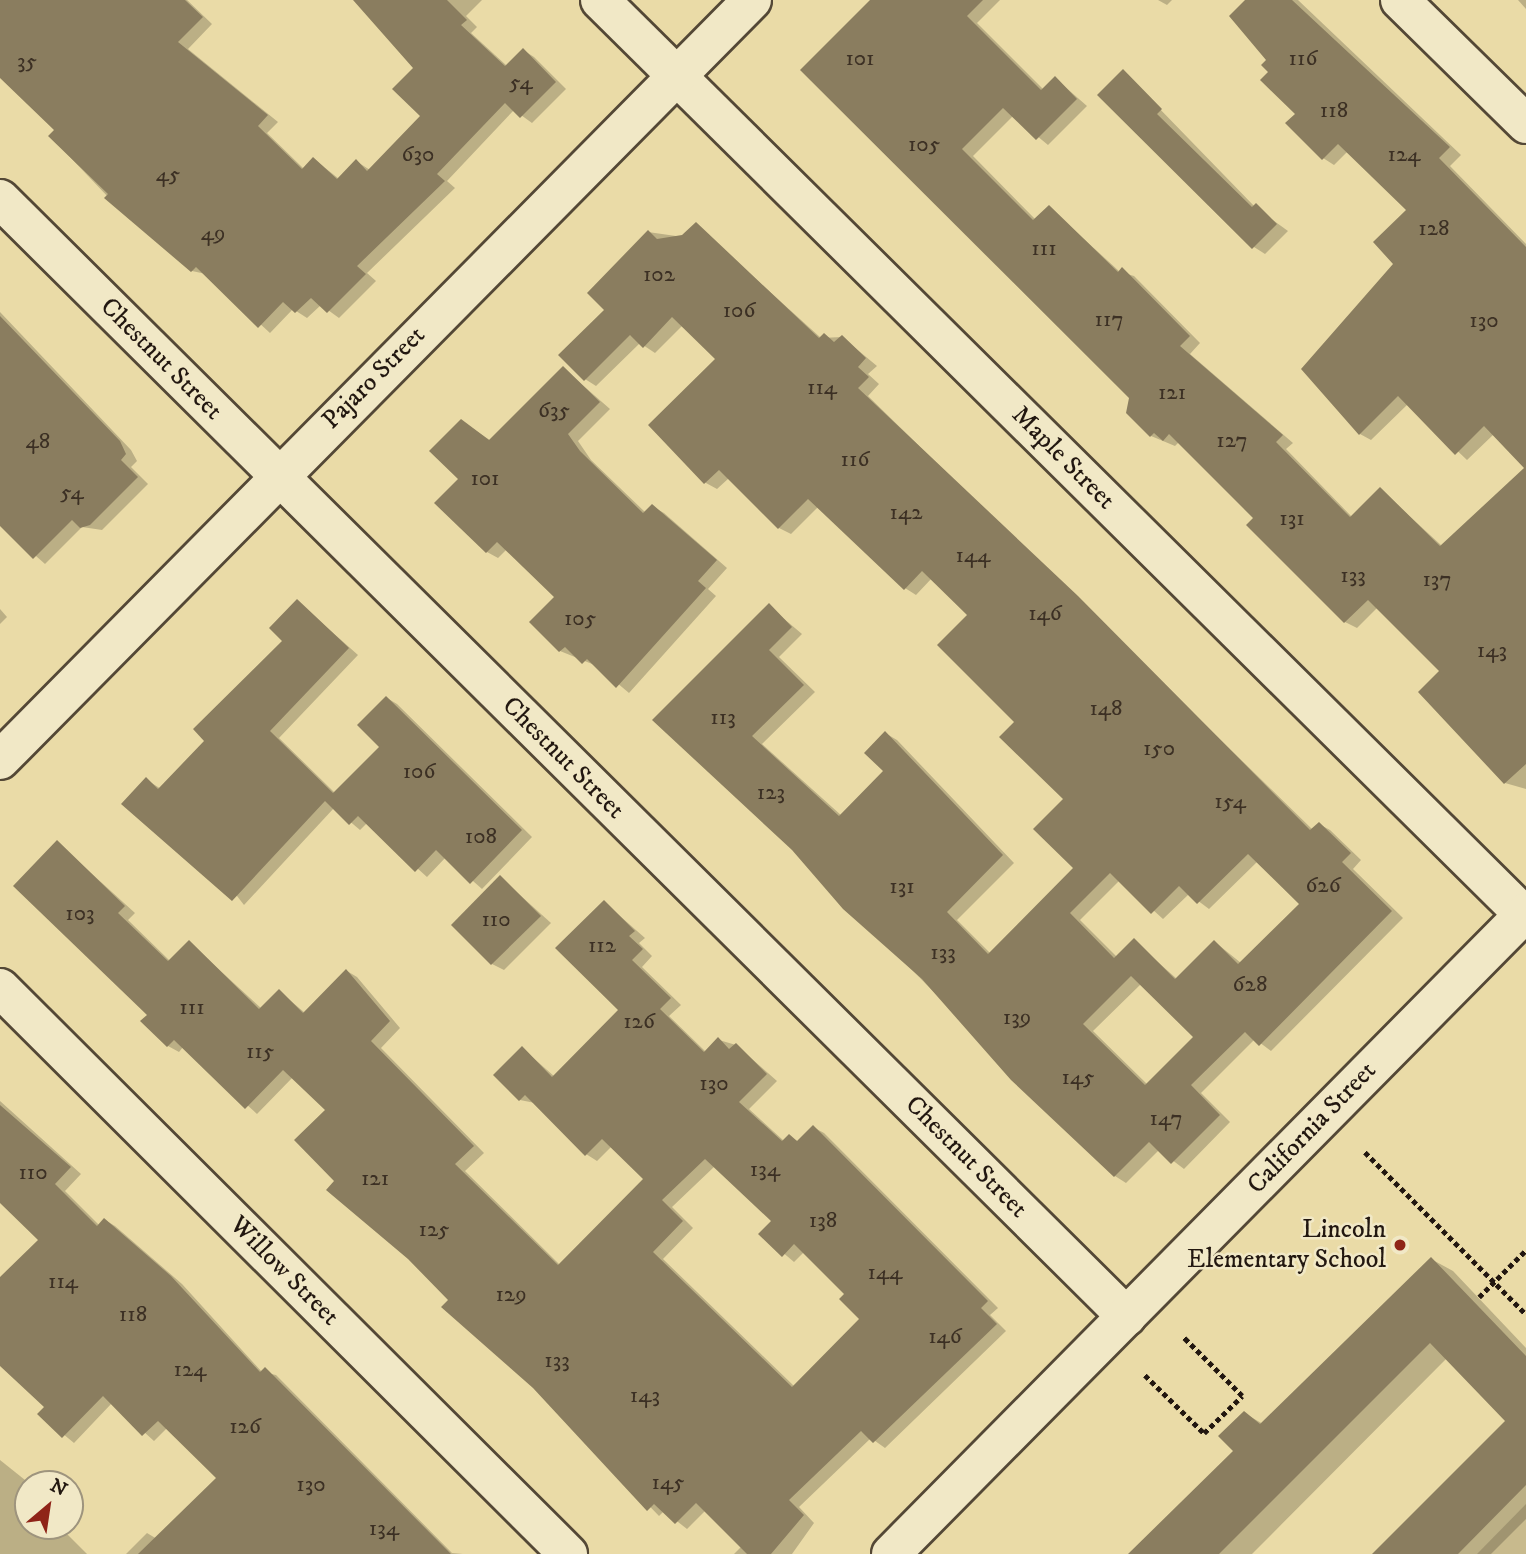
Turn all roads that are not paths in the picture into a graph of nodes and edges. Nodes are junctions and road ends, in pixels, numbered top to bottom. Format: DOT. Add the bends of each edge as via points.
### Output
graph roads {
  1 [pos="600,0"];
  2 [pos="752,0"];
  3 [pos="1400,0"];
  4 [pos="677,75"];
  5 [pos="1526,124"];
  6 [pos="0,199"];
  7 [pos="278,475"];
  8 [pos="0,760"];
  9 [pos="1525,914"];
  10 [pos="0,988"];
  11 [pos="1126,1317"];
  12 [pos="568,1554"];
  13 [pos="891,1554"];
  1 -- 4 [label="street, Maple Street"];
  2 -- 4 [label="street, Pajaro Street"];
  3 -- 5 [label="street"];
  4 -- 7 [label="street, Pajaro Street"];
  4 -- 9 [label="street, Maple Street"];
  6 -- 7 [label="street, Chestnut Street"];
  7 -- 8 [label="street, Pajaro Street"];
  7 -- 11 [label="street, Chestnut Street"];
  9 -- 11 [label="street, California Street"];
  10 -- 12 [label="street, Willow Street"];
  11 -- 13 [label="street, California Street"];
}
